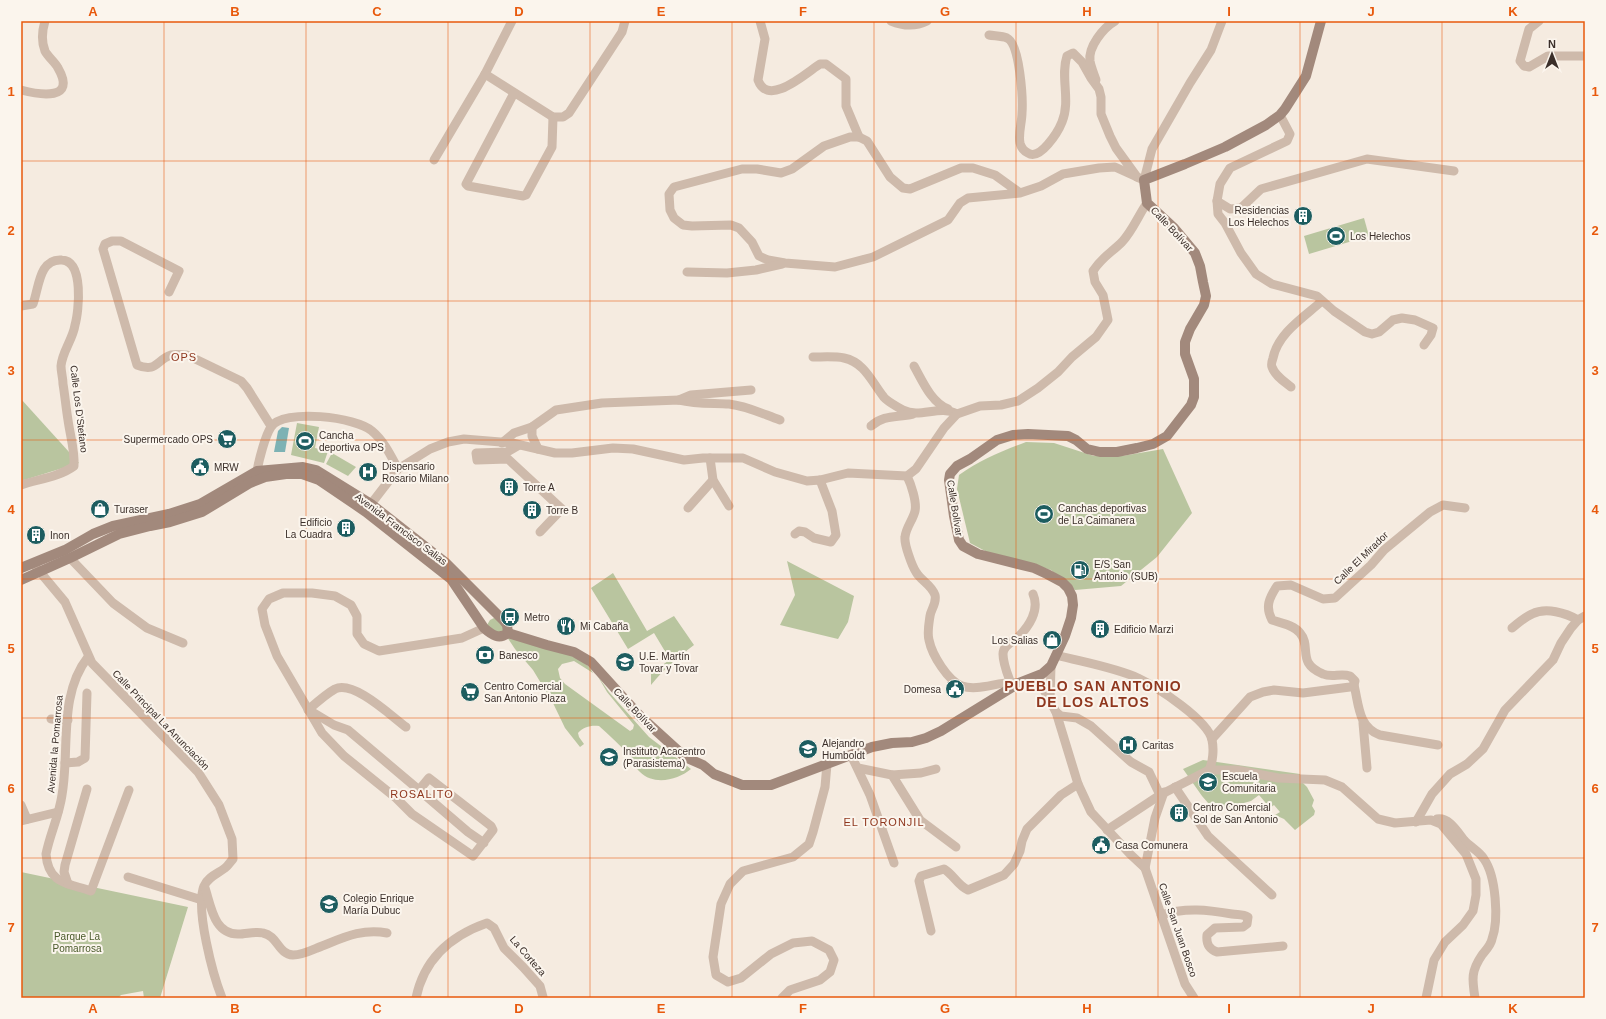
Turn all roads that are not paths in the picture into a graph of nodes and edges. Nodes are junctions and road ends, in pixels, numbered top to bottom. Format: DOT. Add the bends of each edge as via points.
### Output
graph roads {
  1 [pos="45,21"];
  2 [pos="512,21"];
  3 [pos="625,21"];
  4 [pos="760,21"];
  5 [pos="891,21"];
  6 [pos="928,21"];
  7 [pos="1115,21"];
  8 [pos="1222,21"];
  9 [pos="1321,21"];
  10 [pos="1540,21"];
  11 [pos="989,35"];
  12 [pos="1585,56"];
  13 [pos="485,74"];
  14 [pos="1099,89"];
  15 [pos="21,90"];
  16 [pos="514,93"];
  17 [pos="1280,115"];
  18 [pos="553,117"];
  19 [pos="859,137"];
  20 [pos="434,160"];
  21 [pos="1454,171"];
  22 [pos="1140,178"];
  23 [pos="1020,193"];
  24 [pos="1217,201"];
  25 [pos="1147,203"];
  26 [pos="785,263"];
  27 [pos="687,272"];
  28 [pos="168,292"];
  29 [pos="1322,301"];
  30 [pos="21,306"];
  31 [pos="1424,345"];
  32 [pos="813,357"];
  33 [pos="914,366"];
  34 [pos="1291,387"];
  35 [pos="751,390"];
  36 [pos="679,400"];
  37 [pos="955,412"];
  38 [pos="915,413"];
  39 [pos="780,420"];
  40 [pos="271,426"];
  41 [pos="871,426"];
  42 [pos="532,427"];
  43 [pos="502,443"];
  44 [pos="519,445"];
  45 [pos="538,449"];
  46 [pos="710,458"];
  47 [pos="398,469"];
  48 [pos="257,471"];
  49 [pos="907,476"];
  50 [pos="713,480"];
  51 [pos="820,480"];
  52 [pos="21,485"];
  53 [pos="371,504"];
  54 [pos="729,506"];
  55 [pos="688,508"];
  56 [pos="1465,508"];
  57 [pos="540,532"];
  58 [pos="795,534"];
  59 [pos="70,558"];
  60 [pos="33,564"];
  61 [pos="21,568"];
  62 [pos="39,573"];
  63 [pos="21,580"];
  64 [pos="1033,594"];
  65 [pos="499,617"];
  66 [pos="1581,618"];
  67 [pos="1512,628"];
  68 [pos="486,630"];
  69 [pos="508,633"];
  70 [pos="183,643"];
  71 [pos="1056,655"];
  72 [pos="88,657"];
  73 [pos="1051,666"];
  74 [pos="1019,681"];
  75 [pos="1354,685"];
  76 [pos="88,693"];
  77 [pos="1050,700"];
  78 [pos="308,710"];
  79 [pos="1056,712"];
  80 [pos="51,719"];
  81 [pos="68,720"];
  82 [pos="1364,723"];
  83 [pos="406,727"];
  84 [pos="1212,739"];
  85 [pos="1438,745"];
  86 [pos="851,755"];
  87 [pos="65,763"];
  88 [pos="827,764"];
  89 [pos="858,768"];
  90 [pos="1367,768"];
  91 [pos="936,769"];
  92 [pos="1209,770"];
  93 [pos="892,775"];
  94 [pos="1078,784"];
  95 [pos="1176,787"];
  96 [pos="87,789"];
  97 [pos="129,790"];
  98 [pos="419,790"];
  99 [pos="1162,794"];
  100 [pos="21,805"];
  101 [pos="58,812"];
  102 [pos="24,820"];
  103 [pos="1431,820"];
  104 [pos="1416,822"];
  105 [pos="1107,830"];
  106 [pos="484,843"];
  107 [pos="956,847"];
  108 [pos="894,863"];
  109 [pos="1146,868"];
  110 [pos="128,877"];
  111 [pos="68,884"];
  112 [pos="204,886"];
  113 [pos="1272,895"];
  114 [pos="202,900"];
  115 [pos="1161,915"];
  116 [pos="931,931"];
  117 [pos="387,933"];
  118 [pos="1283,946"];
  119 [pos="543,997"];
  120 [pos="222,998"];
  121 [pos="416,998"];
  122 [pos="782,998"];
  123 [pos="1194,998"];
  124 [pos="1426,998"];
  125 [pos="1475,998"];
  1 -- 15 [label="street" via="41,32 45,51 58,68 63,82 62,88 60,92 48,95 37,95"];
  2 -- 13 [label="street"];
  3 -- 18 [label="street" via="622,32 569,113 563,117"];
  4 -- 19 [label="street" via="765,39 758,80 760,86 766,90 780,90 820,64 826,64 846,79 846,106"];
  5 -- 6 [label="street" via="910,25"];
  7 -- 14 [label="street" via="1099,36 1091,54 1090,60"];
  8 -- 22 [label="street, Calle Bolívar" via="1211,50 1152,149"];
  9 -- 17 [label="street" via="1306,76"];
  10 -- 12 [label="street" via="1529,29 1520,61 1524,66 1529,67 1548,56"];
  11 -- 14 [label="street" via="1007,38 1015,49 1022,111 1020,143 1030,154 1042,152 1062,122 1066,102 1065,64 1068,56 1073,53 1077,56"];
  13 -- 16 [label="street"];
  13 -- 20 [label="street"];
  14 -- 22 [label="street" via="1101,114 1110,136"];
  16 -- 18 [label="street"];
  16 -- 18 [label="street" via="466,184 468,186 526,195 552,147"];
  17 -- 22 [label="street" via="1237,141 1185,164"];
  17 -- 24 [label="street" via="1290,134 1287,141 1230,168 1220,184"];
  19 -- 23 [label="street" via="867,141 890,177 903,188 910,189 961,168 972,168 995,175"];
  19 -- 26 [label="street" via="850,137 824,146 792,169 781,173 742,169 674,187 669,194 670,210 674,218 683,224 731,224 739,228 752,242 759,256"];
  21 -- 24 [label="street" via="1367,159 1261,189 1241,208 1230,209"];
  22 -- 23 [label="street" via="1116,167 1099,168 1063,174 1041,186"];
  22 -- 25 [label="street, Calle Bolívar"];
  23 -- 26 [label="street" via="968,198 960,203 948,220 873,257 835,267"];
  24 -- 29 [label="street" via="1218,214 1256,274 1272,284 1317,296"];
  25 -- 37 [label="street" via="1122,242 1100,260 1093,271 1095,282 1103,295 1108,320 1096,338 1058,372 1018,401"];
  25 -- 71 [label="street, Calle Bolívar" via="1174,228 1195,254 1206,296 1185,342 1185,354 1194,379 1194,397 1186,412 1167,436 1153,444 1117,452 1087,449 1068,436 1012,435 997,440 957,466 948,480 954,516 963,546 978,554 1034,568 1062,582 1068,588 1073,605 1071,618"];
  26 -- 27 [label="street" via="727,274"];
  28 -- 40 [label="street" via="179,271 121,241 105,244 103,249 137,365 151,368 173,354 187,355 241,381"];
  29 -- 31 [label="street" via="1365,332 1372,334 1402,318 1428,325 1433,328"];
  29 -- 34 [label="street" via="1289,330 1280,340 1274,353 1271,366"];
  30 -- 52 [label="street, Calle Los D'Stefano" via="33,304 44,268 52,261 70,262 78,279 75,326 61,366 74,466 51,477"];
  32 -- 38 [label="street" via="845,358 855,363 874,381 884,398 903,411"];
  33 -- 37 [label="street" via="932,398"];
  35 -- 36 [label="street" via="691,395"];
  36 -- 39 [label="street" via="689,403 730,404"];
  36 -- 42 [label="street" via="576,406 556,410"];
  37 -- 38 [label="street" via="940,410"];
  37 -- 49 [label="street" via="916,469"];
  38 -- 41 [label="street" via="884,417"];
  40 -- 47 [label="street" via="281,418 296,417 328,416 355,422 372,430"];
  40 -- 48 [label="street"];
  42 -- 43 [label="street" via="514,433"];
  42 -- 45 [label="street" via="532,436"];
  43 -- 44 [label="street"];
  43 -- 47 [label="street" via="464,439 448,442 430,449"];
  44 -- 45 [label="street"];
  44 -- 57 [label="street" via="507,452 476,453 477,460 508,459 562,509"];
  45 -- 46 [label="street" via="572,453 626,448 684,460"];
  46 -- 50 [label="street"];
  46 -- 51 [label="street" via="743,458 802,480"];
  47 -- 53 [label="street"];
  48 -- 53 [label="street, Avenida Francisco Salias" via="303,467 316,470"];
  48 -- 60 [label="street, Avenida Francisco Salias" via="200,504 169,514 113,526"];
  49 -- 51 [label="street" via="848,472"];
  49 -- 74 [label="street" via="916,511 905,537 916,572 931,587 935,597 928,630 935,655 951,680 963,686 976,688"];
  50 -- 54 [label="street"];
  50 -- 55 [label="street"];
  51 -- 58 [label="street" via="832,511 836,535 831,542 814,538 805,532 799,531"];
  53 -- 65 [label="street, Avenida Francisco Salias" via="446,563"];
  56 -- 75 [label="street, Calle El Mirador" via="1443,505 1430,512 1384,550 1335,598 1324,599 1291,586 1278,586 1271,595 1268,613 1272,620 1294,627 1301,633 1305,644 1304,653 1311,666 1321,674 1331,677 1340,674 1350,676 1355,681"];
  59 -- 62 [label="street, Avenida Francisco Salias"];
  59 -- 68 [label="street, Avenida Francisco Salias" via="119,534 202,512 250,483 265,477 302,474 319,480 366,512 451,579"];
  59 -- 70 [label="street" via="113,603 147,628"];
  60 -- 61 [label="street, Avenida Francisco Salias"];
  60 -- 62 [label="street, Calle Principal La Anunciación"];
  62 -- 63 [label="street, Avenida Francisco Salias"];
  62 -- 72 [label="street, Calle Principal La Anunciación" via="65,602"];
  64 -- 74 [label="street" via="1036,608 1026,628 1003,653"];
  65 -- 68 [label="street" via="493,616 488,619"];
  65 -- 69 [label="street" via="507,625"];
  66 -- 67 [label="street" via="1539,611"];
  66 -- 104 [label="street" via="1561,643 1552,660 1505,710 1482,749 1450,774 1432,794"];
  68 -- 69 [label="street" via="498,637"];
  68 -- 78 [label="street" via="462,638 379,651 364,644 358,634 357,616 351,605 336,596 283,593 269,598 262,609 266,625 277,656"];
  69 -- 88 [label="street, Calle Bolívar" via="574,652 591,662 640,717 685,757 730,781 742,785 771,786"];
  71 -- 73 [label="street, Calle Bolívar"];
  71 -- 84 [label="street" via="1137,678 1152,685 1200,722"];
  72 -- 81 [label="street, Avenida la Pomarrosa" via="80,667 70,694"];
  72 -- 112 [label="street, Calle Principal La Anunciación" via="198,772 219,804 232,839 233,859"];
  73 -- 74 [label="street, Calle Bolívar" via="1042,674"];
  73 -- 77 [label="street"];
  74 -- 77 [label="street" via="1040,687"];
  74 -- 86 [label="street, Calle Bolívar" via="926,738 872,747"];
  75 -- 82 [label="street"];
  75 -- 84 [label="street" via="1350,688 1313,693 1274,690 1256,694 1250,697"];
  76 -- 87 [label="street" via="85,758 78,762"];
  77 -- 79 [label="street"];
  78 -- 83 [label="street" via="336,689 346,687 360,693"];
  78 -- 98 [label="street" via="348,730"];
  78 -- 106 [label="street" via="327,739 412,814 473,856"];
  79 -- 94 [label="street"];
  79 -- 99 [label="street" via="1061,716 1077,718 1092,726 1131,762 1149,772"];
  80 -- 81 [label="street"];
  81 -- 87 [label="street, Avenida la Pomarrosa"];
  82 -- 85 [label="street" via="1380,735"];
  82 -- 90 [label="street"];
  84 -- 92 [label="street" via="1213,756"];
  86 -- 88 [label="street, Calle Bolívar"];
  86 -- 89 [label="street"];
  87 -- 101 [label="street, Avenida la Pomarrosa" via="64,785"];
  88 -- 122 [label="street" via="825,787 809,844 793,857 743,871 730,884 721,904 713,957 716,975 728,982 741,978 771,954 793,943 812,941 829,950 834,960 830,972 820,980 790,990"];
  89 -- 93 [label="street"];
  89 -- 108 [label="street"];
  91 -- 93 [label="street"];
  92 -- 95 [label="street"];
  92 -- 104 [label="street" via="1237,770 1278,778 1325,780 1342,787 1378,819 1395,823"];
  93 -- 107 [label="street" via="920,820"];
  94 -- 105 [label="street" via="1091,812"];
  94 -- 116 [label="street" via="1061,795 1027,829 1014,864 1004,875 968,890 944,869 921,876 919,881"];
  95 -- 99 [label="street"];
  95 -- 113 [label="street" via="1208,836"];
  96 -- 111 [label="street" via="65,865 64,872"];
  97 -- 111 [label="street" via="91,891"];
  98 -- 106 [label="street"];
  98 -- 106 [label="street" via="429,778 491,826 493,830"];
  99 -- 105 [label="street"];
  99 -- 109 [label="street"];
  100 -- 102 [label="street"];
  101 -- 102 [label="street"];
  101 -- 111 [label="street, Avenida la Pomarrosa" via="46,854 46,864 58,880"];
  103 -- 104 [label="street"];
  103 -- 124 [label="street" via="1441,824 1466,854 1476,879 1476,895 1473,911 1445,942 1434,960"];
  103 -- 125 [label="street" via="1441,818 1451,823 1483,858 1491,872 1496,924 1492,940 1478,961 1472,978"];
  105 -- 109 [label="street"];
  109 -- 115 [label="street, Calle San Juan Bosco"];
  110 -- 114 [label="street"];
  112 -- 114 [label="street"];
  112 -- 117 [label="street" via="222,931 237,935 262,932 273,937 284,952 293,955 365,931"];
  114 -- 120 [label="street" via="210,961"];
  115 -- 118 [label="street" via="1173,911 1205,910 1248,917 1247,924 1243,927 1215,928 1207,935 1208,946 1217,952"];
  115 -- 123 [label="street, Calle San Juan Bosco" via="1185,984"];
  119 -- 121 [label="street, La Corteza" via="540,986 504,948 494,928 487,923 445,945 422,975"];
}
